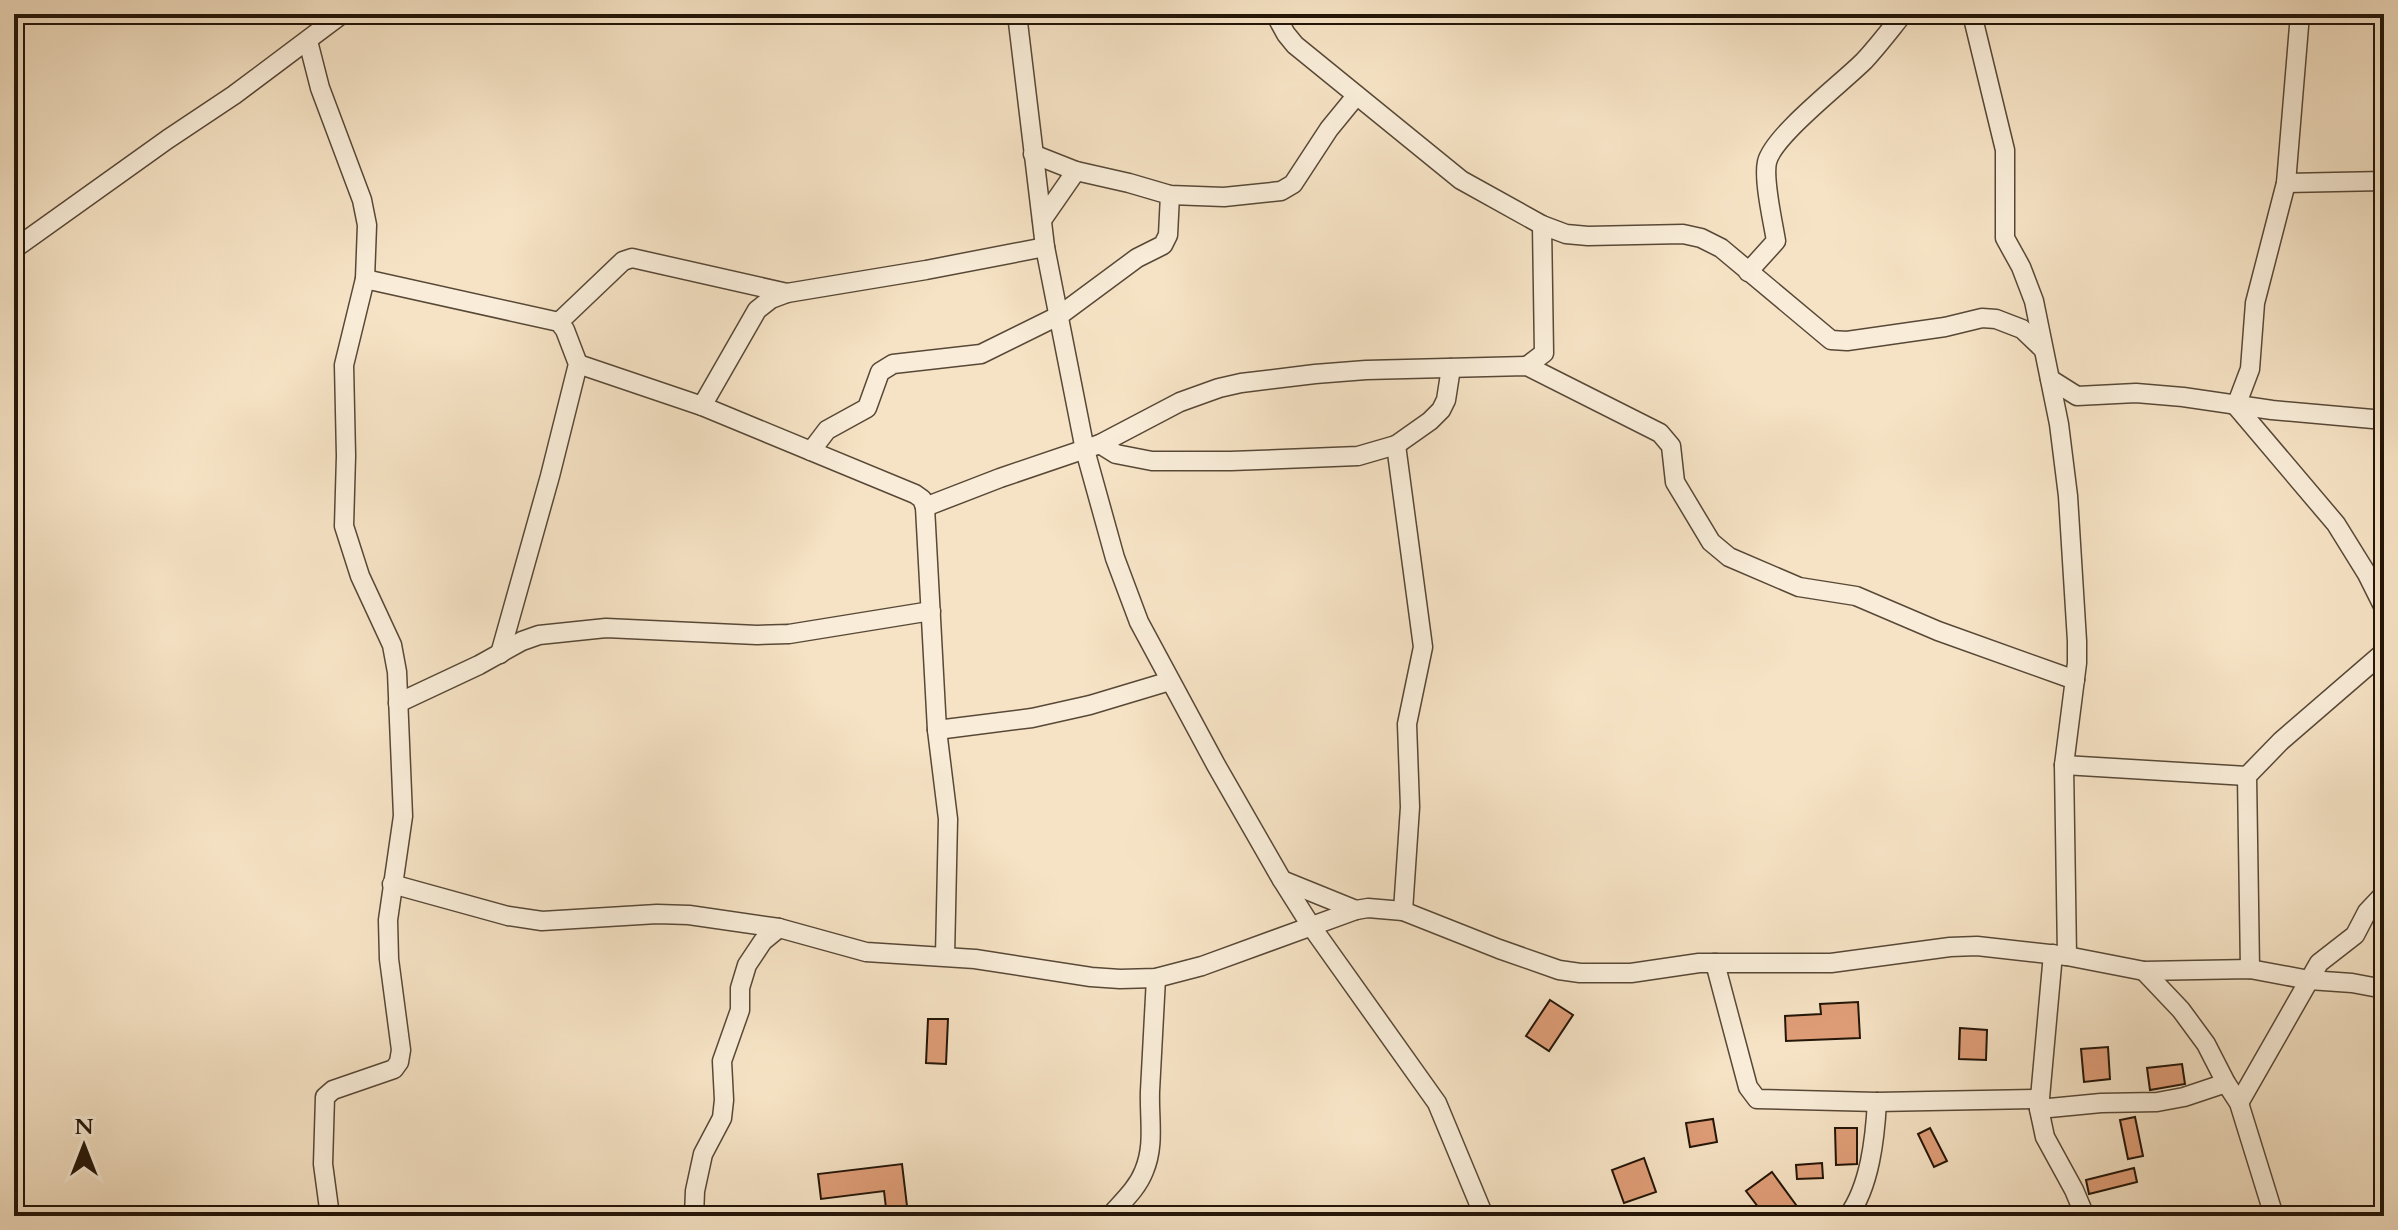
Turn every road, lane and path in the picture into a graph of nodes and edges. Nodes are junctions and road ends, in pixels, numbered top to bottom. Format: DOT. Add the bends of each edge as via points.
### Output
graph roads {
  1 [pos="342,14"];
  2 [pos="1017,14"];
  3 [pos="1275,14"];
  4 [pos="1903,14"];
  5 [pos="1972,14"];
  6 [pos="2300,14"];
  7 [pos="308,41"];
  8 [pos="1356,96"];
  9 [pos="1033,154"];
  10 [pos="1076,171"];
  11 [pos="2384,181"];
  12 [pos="2286,183"];
  13 [pos="1170,195"];
  14 [pos="1042,220"];
  15 [pos="1542,225"];
  16 [pos="1045,247"];
  17 [pos="14,249"];
  18 [pos="1748,272"];
  19 [pos="365,279"];
  20 [pos="787,293"];
  21 [pos="1060,315"];
  22 [pos="559,322"];
  23 [pos="2043,349"];
  24 [pos="578,364"];
  25 [pos="1527,366"];
  26 [pos="1451,368"];
  27 [pos="2050,379"];
  28 [pos="2077,396"];
  29 [pos="702,406"];
  30 [pos="2236,406"];
  31 [pos="2384,420"];
  32 [pos="2059,424"];
  33 [pos="1396,445"];
  34 [pos="1093,447"];
  35 [pos="811,451"];
  36 [pos="925,507"];
  37 [pos="2384,608"];
  38 [pos="931,611"];
  39 [pos="2384,652"];
  40 [pos="500,654"];
  41 [pos="2075,680"];
  42 [pos="1170,681"];
  43 [pos="398,703"];
  44 [pos="937,730"];
  45 [pos="2064,765"];
  46 [pos="2247,776"];
  47 [pos="1282,880"];
  48 [pos="392,884"];
  49 [pos="2384,894"];
  50 [pos="1356,910"];
  51 [pos="1403,911"];
  52 [pos="1311,926"];
  53 [pos="779,928"];
  54 [pos="2060,955"];
  55 [pos="945,956"];
  56 [pos="1715,963"];
  57 [pos="2250,969"];
  58 [pos="2144,971"];
  59 [pos="1156,978"];
  60 [pos="2309,980"];
  61 [pos="2384,989"];
  62 [pos="2226,1083"];
  63 [pos="1877,1102"];
  64 [pos="2239,1103"];
  65 [pos="2039,1104"];
  66 [pos="330,1216"];
  67 [pos="694,1216"];
  68 [pos="1110,1216"];
  69 [pos="1484,1216"];
  70 [pos="1848,1216"];
  71 [pos="2085,1216"];
  72 [pos="2274,1216"];
  1 -- 7 [label="street"];
  2 -- 9 [label="street"];
  3 -- 8 [label="street" via="1295,45"];
  4 -- 18 [label="street" via="1767,160 1776,241"];
  5 -- 23 [label="street" via="2005,150 2005,238 2029,284"];
  6 -- 12 [label="street"];
  7 -- 17 [label="street"];
  7 -- 19 [label="street" via="365,211"];
  8 -- 13 [label="street" via="1287,189 1238,197"];
  8 -- 15 [label="street" via="1461,180"];
  9 -- 10 [label="street"];
  9 -- 14 [label="street"];
  10 -- 13 [label="street"];
  10 -- 14 [label="street"];
  11 -- 12 [label="street"];
  12 -- 30 [label="street" via="2255,303 2250,369"];
  13 -- 21 [label="street" via="1163,245"];
  14 -- 16 [label="street"];
  15 -- 18 [label="street" via="1577,235 1701,238"];
  15 -- 25 [label="street" via="1544,353"];
  16 -- 20 [label="street"];
  16 -- 21 [label="street"];
  18 -- 23 [label="street" via="1831,340 1982,318 2022,329"];
  19 -- 22 [label="street"];
  19 -- 43 [label="street" via="344,365 344,526 392,645"];
  20 -- 22 [label="street" via="632,258"];
  20 -- 29 [label="street" via="757,310"];
  21 -- 34 [label="street"];
  21 -- 35 [label="street" via="981,354 893,364 880,372 867,408 827,430"];
  22 -- 24 [label="street"];
  23 -- 27 [label="street"];
  24 -- 29 [label="street"];
  24 -- 40 [label="street"];
  25 -- 26 [label="street"];
  25 -- 41 [label="street" via="1660,433 1671,446 1675,482 1711,542 1729,557 1799,587 1856,596"];
  26 -- 33 [label="street" via="1441,410"];
  26 -- 34 [label="street" via="1366,370 1241,383 1180,402"];
  27 -- 28 [label="street"];
  27 -- 32 [label="street"];
  28 -- 30 [label="street" via="2136,393"];
  28 -- 32 [label="street"];
  29 -- 35 [label="street"];
  30 -- 31 [label="street"];
  30 -- 37 [label="street" via="2336,524"];
  32 -- 41 [label="street" via="2073,561"];
  33 -- 34 [label="street" via="1338,458 1152,461"];
  33 -- 51 [label="street" via="1423,647 1407,724 1410,807"];
  34 -- 36 [label="street"];
  34 -- 42 [label="street" via="1115,558 1139,622"];
  35 -- 36 [label="street" via="915,494"];
  36 -- 38 [label="street"];
  38 -- 40 [label="street" via="789,634 569,631 539,635"];
  38 -- 44 [label="street"];
  39 -- 46 [label="street"];
  40 -- 43 [label="street"];
  41 -- 45 [label="street"];
  42 -- 44 [label="street" via="1032,718"];
  42 -- 47 [label="street"];
  43 -- 48 [label="street" via="403,816"];
  44 -- 55 [label="street" via="948,819"];
  45 -- 46 [label="street"];
  45 -- 54 [label="street"];
  46 -- 57 [label="street"];
  47 -- 50 [label="street"];
  47 -- 52 [label="street"];
  48 -- 53 [label="street" via="542,921 657,914"];
  48 -- 66 [label="street" via="389,959 399,1062 394,1069 325,1097 323,1164"];
  49 -- 60 [label="street" via="2355,935 2319,963"];
  50 -- 51 [label="street"];
  50 -- 52 [label="street"];
  51 -- 56 [label="street" via="1570,971 1631,973"];
  52 -- 59 [label="street"];
  52 -- 69 [label="street" via="1437,1103"];
  53 -- 55 [label="street" via="866,952"];
  53 -- 67 [label="street" via="747,965 740,988 740,1010 722,1061 722,1118 703,1154"];
  54 -- 56 [label="street" via="1963,946 1831,963"];
  54 -- 58 [label="street"];
  54 -- 65 [label="street"];
  55 -- 59 [label="street" via="1091,977"];
  56 -- 63 [label="street" via="1753,1096"];
  57 -- 58 [label="street"];
  57 -- 60 [label="street"];
  58 -- 62 [label="street" via="2206,1044"];
  59 -- 68 [label="street" via="1150,1153 1143,1174"];
  60 -- 61 [label="street"];
  60 -- 64 [label="street"];
  62 -- 64 [label="street"];
  62 -- 65 [label="street" via="2157,1102"];
  63 -- 65 [label="street"];
  63 -- 70 [label="street" via="1863,1190"];
  64 -- 72 [label="street"];
  65 -- 71 [label="street" via="2045,1137"];
}
